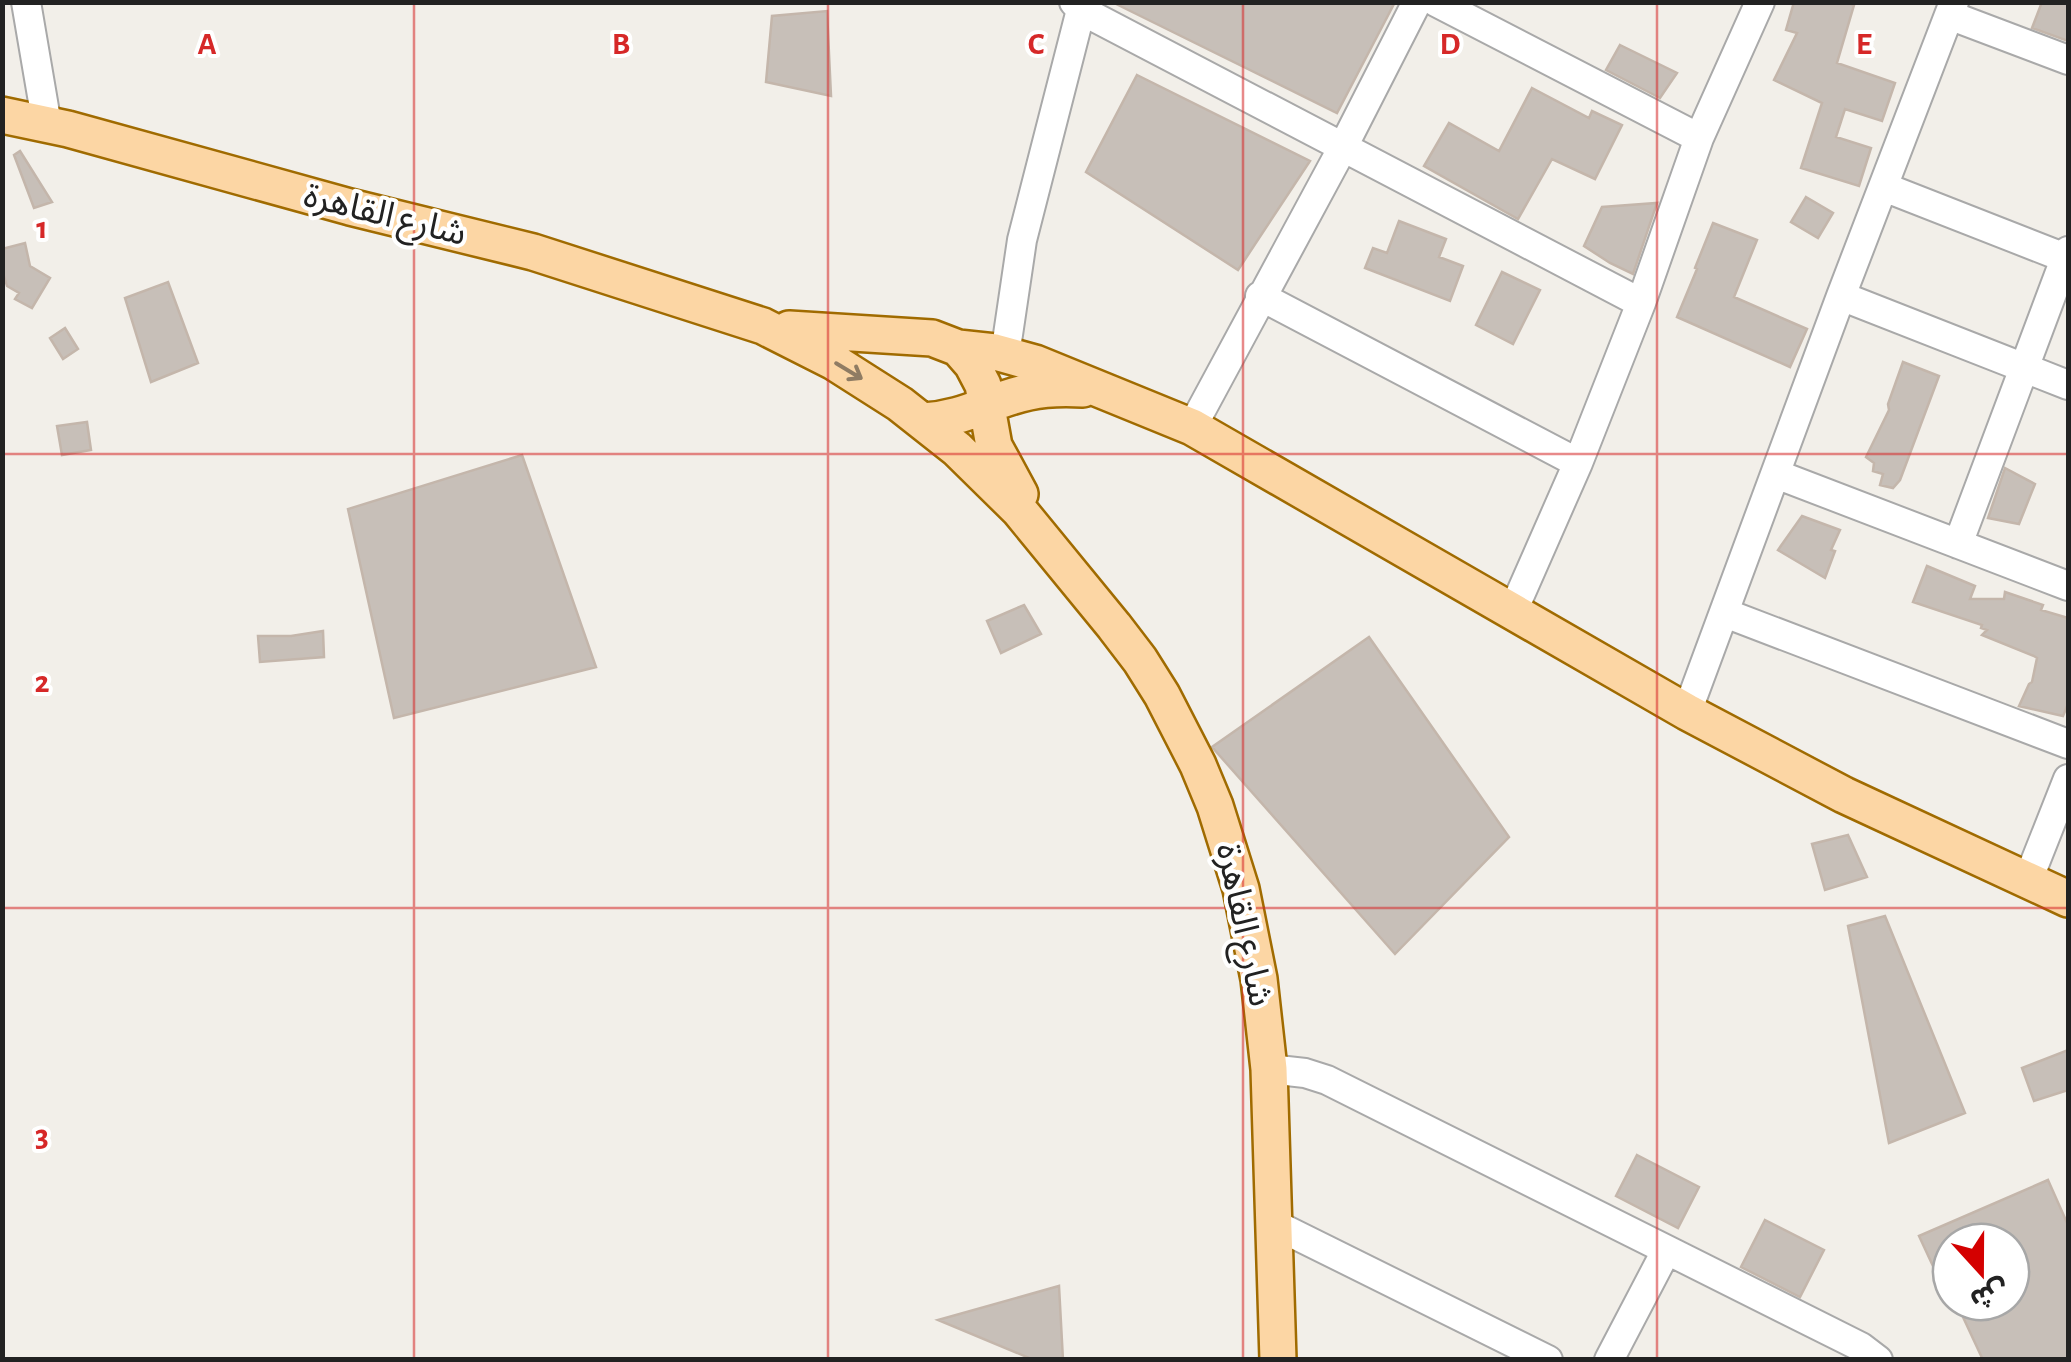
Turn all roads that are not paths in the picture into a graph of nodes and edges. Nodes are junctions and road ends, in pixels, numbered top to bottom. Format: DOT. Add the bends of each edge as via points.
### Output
graph roads {
  1 [pos="26,2"];
  2 [pos="1417,2"];
  3 [pos="1436,2"];
  4 [pos="1760,2"];
  5 [pos="1080,5"];
  6 [pos="1951,9"];
  7 [pos="2068,60"];
  8 [pos="2,115"];
  9 [pos="47,124"];
  10 [pos="1698,138"];
  11 [pos="1342,147"];
  12 [pos="1884,186"];
  13 [pos="2068,256"];
  14 [pos="1260,296"];
  15 [pos="1841,296"];
  16 [pos="1642,303"];
  17 [pos="763,326"];
  18 [pos="945,343"];
  19 [pos="1005,354"];
  20 [pos="2025,368"];
  21 [pos="2068,385"];
  22 [pos="1104,392"];
  23 [pos="988,407"];
  24 [pos="912,412"];
  25 [pos="1192,426"];
  26 [pos="1578,463"];
  27 [pos="1776,474"];
  28 [pos="1048,542"];
  29 [pos="1958,544"];
  30 [pos="2068,586"];
  31 [pos="1512,613"];
  32 [pos="1725,613"];
  33 [pos="1687,712"];
  34 [pos="2068,744"];
  35 [pos="2068,778"];
  36 [pos="2028,880"];
  37 [pos="2068,899"];
  38 [pos="1269,1070"];
  39 [pos="1274,1224"];
  40 [pos="1666,1251"];
  41 [pos="1278,1360"];
  42 [pos="1548,1360"];
  43 [pos="1609,1360"];
  44 [pos="1878,1360"];
  1 -- 9 [label="street"];
  2 -- 11 [label="street"];
  3 -- 10 [label="street"];
  4 -- 10 [label="street"];
  5 -- 11 [label="street"];
  5 -- 19 [label="street" via="1022,240"];
  6 -- 7 [label="street"];
  6 -- 12 [label="street"];
  8 -- 9 [label="main road, شارع القاهرة"];
  9 -- 17 [label="main road, شارع القاهرة" via="533,252"];
  10 -- 16 [label="street"];
  11 -- 14 [label="street"];
  11 -- 16 [label="street"];
  12 -- 13 [label="street"];
  12 -- 15 [label="street"];
  13 -- 20 [label="street"];
  14 -- 25 [label="street"];
  14 -- 26 [label="street"];
  15 -- 20 [label="street"];
  15 -- 27 [label="street"];
  16 -- 26 [label="street"];
  17 -- 18 [label="main road, شارع القاهرة"];
  17 -- 24 [label="main road, شارع القاهرة, one-way"];
  18 -- 19 [label="main road"];
  18 -- 23 [label="main road, شارع القاهرة" via="972,364"];
  18 -- 24 [label="main road" via="914,345 896,368 894,386"];
  19 -- 22 [label="main road"];
  20 -- 21 [label="street"];
  20 -- 29 [label="street"];
  22 -- 23 [label="main road" via="1046,389"];
  22 -- 25 [label="main road"];
  23 -- 24 [label="main road" via="949,418"];
  23 -- 28 [label="main road, شارع القاهرة" via="999,458"];
  24 -- 28 [label="main road, شارع القاهرة" via="989,478"];
  25 -- 31 [label="main road"];
  26 -- 31 [label="street"];
  27 -- 29 [label="street"];
  27 -- 32 [label="street"];
  28 -- 38 [label="main road, شارع القاهرة" via="1140,660 1215,806 1250,929"];
  29 -- 30 [label="street"];
  31 -- 33 [label="main road"];
  32 -- 33 [label="street"];
  32 -- 34 [label="street"];
  33 -- 36 [label="main road"];
  35 -- 36 [label="street"];
  36 -- 37 [label="main road"];
  38 -- 39 [label="main road, شارع القاهرة"];
  38 -- 40 [label="street" via="1327,1080"];
  39 -- 41 [label="main road, شارع القاهرة"];
  39 -- 42 [label="street"];
  40 -- 43 [label="street"];
  40 -- 44 [label="street"];
}
